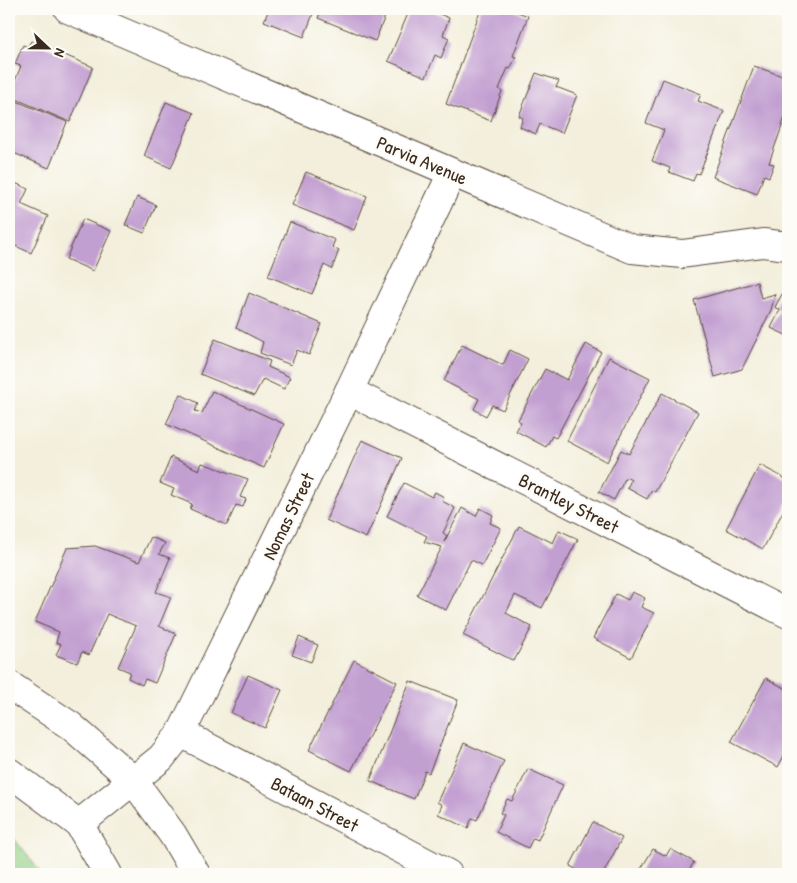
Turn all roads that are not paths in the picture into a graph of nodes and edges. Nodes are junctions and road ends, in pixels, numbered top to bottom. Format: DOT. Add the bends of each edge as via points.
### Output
graph roads {
  1 [pos="68,9"];
  2 [pos="452,173"];
  3 [pos="788,246"];
  4 [pos="349,391"];
  5 [pos="788,614"];
  6 [pos="9,684"];
  7 [pos="181,733"];
  8 [pos="9,772"];
  9 [pos="133,780"];
  10 [pos="79,824"];
  11 [pos="108,874"];
  12 [pos="196,874"];
  13 [pos="448,874"];
  1 -- 2 [label="street, Parvia Avenue"];
  2 -- 3 [label="street, Parvia Avenue" via="632,249 682,254 763,243"];
  2 -- 4 [label="street, Nomas Street"];
  4 -- 5 [label="street, Brantley Street"];
  4 -- 7 [label="street, Nomas Street"];
  6 -- 9 [label="street" via="71,726"];
  7 -- 9 [label="street, Nomas Street" via="161,758"];
  7 -- 13 [label="street, Bataan Street"];
  8 -- 10 [label="street"];
  9 -- 10 [label="street, Nomas Street"];
  9 -- 12 [label="street"];
  10 -- 11 [label="street"];
}
